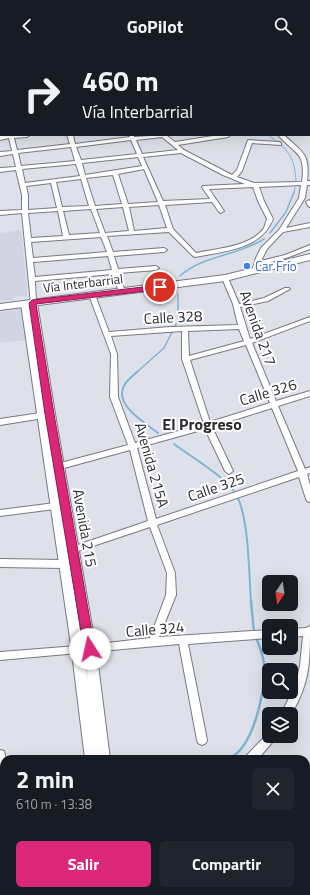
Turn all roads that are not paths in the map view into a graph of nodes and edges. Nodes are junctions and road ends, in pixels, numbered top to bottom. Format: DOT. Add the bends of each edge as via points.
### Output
graph roads {
  1 [pos="12,136"];
  2 [pos="70,136"];
  3 [pos="148,136"];
  4 [pos="164,136"];
  5 [pos="222,136"];
  6 [pos="282,136"];
  7 [pos="132,137"];
  8 [pos="0,138"];
  9 [pos="174,144"];
  10 [pos="278,144"];
  11 [pos="74,146"];
  12 [pos="182,151"];
  13 [pos="16,152"];
  14 [pos="0,154"];
  15 [pos="140,155"];
  16 [pos="307,161"];
  17 [pos="79,162"];
  18 [pos="146,167"];
  19 [pos="19,169"];
  20 [pos="0,170"];
  21 [pos="114,172"];
  22 [pos="83,177"];
  23 [pos="233,177"];
  24 [pos="53,181"];
  25 [pos="307,184"];
  26 [pos="23,185"];
  27 [pos="256,186"];
  28 [pos="214,200"];
  29 [pos="301,203"];
  30 [pos="310,203"];
  31 [pos="162,204"];
  32 [pos="126,206"];
  33 [pos="93,208"];
  34 [pos="60,210"];
  35 [pos="221,211"];
  36 [pos="25,212"];
  37 [pos="0,213"];
  38 [pos="310,225"];
  39 [pos="170,230"];
  40 [pos="266,230"];
  41 [pos="281,231"];
  42 [pos="132,233"];
  43 [pos="103,236"];
  44 [pos="67,238"];
  45 [pos="28,240"];
  46 [pos="268,244"];
  47 [pos="310,247"];
  48 [pos="164,250"];
  49 [pos="110,253"];
  50 [pos="310,257"];
  51 [pos="30,260"];
  52 [pos="256,267"];
  53 [pos="156,268"];
  54 [pos="116,272"];
  55 [pos="225,278"];
  56 [pos="32,279"];
  57 [pos="287,289"];
  58 [pos="122,292"];
  59 [pos="92,295"];
  60 [pos="28,303"];
  61 [pos="237,306"];
  62 [pos="0,307"];
  63 [pos="310,320"];
  64 [pos="242,327"];
  65 [pos="184,329"];
  66 [pos="106,334"];
  67 [pos="248,342"];
  68 [pos="186,359"];
  69 [pos="310,393"];
  70 [pos="274,404"];
  71 [pos="45,415"];
  72 [pos="0,422"];
  73 [pos="208,426"];
  74 [pos="133,447"];
  75 [pos="54,467"];
  76 [pos="229,471"];
  77 [pos="306,471"];
  78 [pos="310,499"];
  79 [pos="55,506"];
  80 [pos="0,513"];
  81 [pos="153,524"];
  82 [pos="68,551"];
  83 [pos="0,563"];
  84 [pos="64,564"];
  85 [pos="309,631"];
  86 [pos="298,632"];
  87 [pos="262,634"];
  88 [pos="183,640"];
  89 [pos="153,642"];
  90 [pos="90,649"];
  91 [pos="78,650"];
  92 [pos="0,656"];
  93 [pos="307,676"];
  94 [pos="291,707"];
  95 [pos="202,740"];
  96 [pos="265,743"];
  97 [pos="91,755"];
  98 [pos="103,755"];
  99 [pos="254,755"];
  1 -- 8 [label="street"];
  1 -- 13 [label="street"];
  2 -- 11 [label="street"];
  3 -- 7 [label="street"];
  4 -- 9 [label="street"];
  5 -- 9 [label="street"];
  6 -- 16 [label="street" via="301,152"];
  7 -- 11 [label="street"];
  7 -- 15 [label="street"];
  9 -- 12 [label="street"];
  10 -- 23 [label="street" via="250,141 239,171"];
  11 -- 13 [label="street"];
  11 -- 17 [label="street"];
  12 -- 15 [label="street"];
  12 -- 23 [label="street"];
  13 -- 14 [label="street"];
  13 -- 19 [label="street"];
  15 -- 17 [label="street"];
  15 -- 18 [label="street"];
  16 -- 25 [label="street"];
  17 -- 19 [label="street"];
  17 -- 22 [label="street"];
  18 -- 21 [label="street"];
  18 -- 31 [label="street"];
  19 -- 20 [label="street"];
  19 -- 26 [label="street"];
  21 -- 22 [label="street"];
  21 -- 32 [label="street"];
  22 -- 24 [label="street"];
  22 -- 33 [label="street"];
  23 -- 27 [label="street"];
  24 -- 26 [label="street"];
  24 -- 34 [label="street"];
  25 -- 27 [label="street"];
  25 -- 29 [label="street"];
  26 -- 36 [label="street"];
  27 -- 28 [label="street" via="205,187"];
  27 -- 40 [label="street" via="270,219"];
  28 -- 31 [label="street"];
  28 -- 35 [label="street"];
  29 -- 30 [label="street"];
  29 -- 41 [label="street"];
  31 -- 32 [label="street"];
  31 -- 39 [label="street"];
  32 -- 33 [label="street"];
  32 -- 42 [label="street"];
  33 -- 34 [label="street"];
  33 -- 43 [label="street"];
  34 -- 36 [label="street"];
  34 -- 44 [label="street"];
  36 -- 37 [label="street"];
  36 -- 45 [label="street"];
  38 -- 41 [label="street"];
  39 -- 40 [label="street" via="195,255 250,242"];
  39 -- 42 [label="street"];
  40 -- 46 [label="street"];
  41 -- 46 [label="street"];
  42 -- 43 [label="street"];
  43 -- 44 [label="street"];
  43 -- 49 [label="street"];
  44 -- 45 [label="street"];
  45 -- 51 [label="street"];
  46 -- 52 [label="street" via="261,253"];
  47 -- 52 [label="street"];
  48 -- 49 [label="street"];
  49 -- 51 [label="street"];
  49 -- 54 [label="street"];
  50 -- 52 [label="main road, Vía Interbarrial"];
  51 -- 56 [label="street"];
  52 -- 55 [label="main road, Vía Interbarrial"];
  53 -- 54 [label="street"];
  54 -- 56 [label="street"];
  54 -- 58 [label="street"];
  55 -- 58 [label="main road, Vía Interbarrial"];
  55 -- 61 [label="street, Avenida 217"];
  56 -- 60 [label="street"];
  57 -- 61 [label="street" via="266,300"];
  58 -- 59 [label="main road, Vía Interbarrial"];
  59 -- 60 [label="main road, Vía Interbarrial"];
  59 -- 66 [label="street, Avenida 215A"];
  60 -- 62 [label="main road, Vía Interbarrial"];
  60 -- 71 [label="street, Avenida 215"];
  61 -- 64 [label="street, Avenida 217"];
  63 -- 67 [label="street"];
  64 -- 65 [label="street, Calle 328"];
  64 -- 67 [label="street, Avenida 217"];
  65 -- 66 [label="street, Calle 328"];
  65 -- 68 [label="street"];
  66 -- 74 [label="street, Avenida 215A" via="114,354 114,397"];
  67 -- 68 [label="street"];
  67 -- 70 [label="street, Avenida 217"];
  68 -- 73 [label="street"];
  69 -- 70 [label="street, Calle 326"];
  70 -- 73 [label="street, Calle 326"];
  70 -- 77 [label="street, Avenida 217"];
  71 -- 72 [label="street"];
  71 -- 75 [label="street, Avenida 215"];
  73 -- 74 [label="street, Calle 326"];
  73 -- 76 [label="street"];
  74 -- 75 [label="street, Calle 326"];
  74 -- 81 [label="street, Avenida 215A"];
  75 -- 79 [label="street, Avenida 215"];
  75 -- 82 [label="street, Avenida 215"];
  77 -- 78 [label="street, Avenida 217"];
  77 -- 81 [label="street, Calle 325"];
  79 -- 80 [label="street"];
  79 -- 82 [label="street, Avenida 215"];
  81 -- 82 [label="street, Calle 325"];
  81 -- 89 [label="street, Avenida 215A" via="171,573 172,583 171,595"];
  82 -- 84 [label="street, Avenida 215"];
  82 -- 90 [label="street, Avenida 215"];
  83 -- 84 [label="street"];
  84 -- 91 [label="street, Avenida 215"];
  85 -- 86 [label="street"];
  85 -- 93 [label="street"];
  87 -- 88 [label="street, Calle 324"];
  88 -- 89 [label="street, Calle 324"];
  88 -- 95 [label="street"];
  89 -- 90 [label="street, Calle 324"];
  90 -- 91 [label="street, Calle 324"];
  90 -- 98 [label="street, Avenida 215"];
  91 -- 92 [label="street, Calle 324"];
  91 -- 97 [label="street, Avenida 215"];
  93 -- 94 [label="street"];
  96 -- 99 [label="street"];
}
